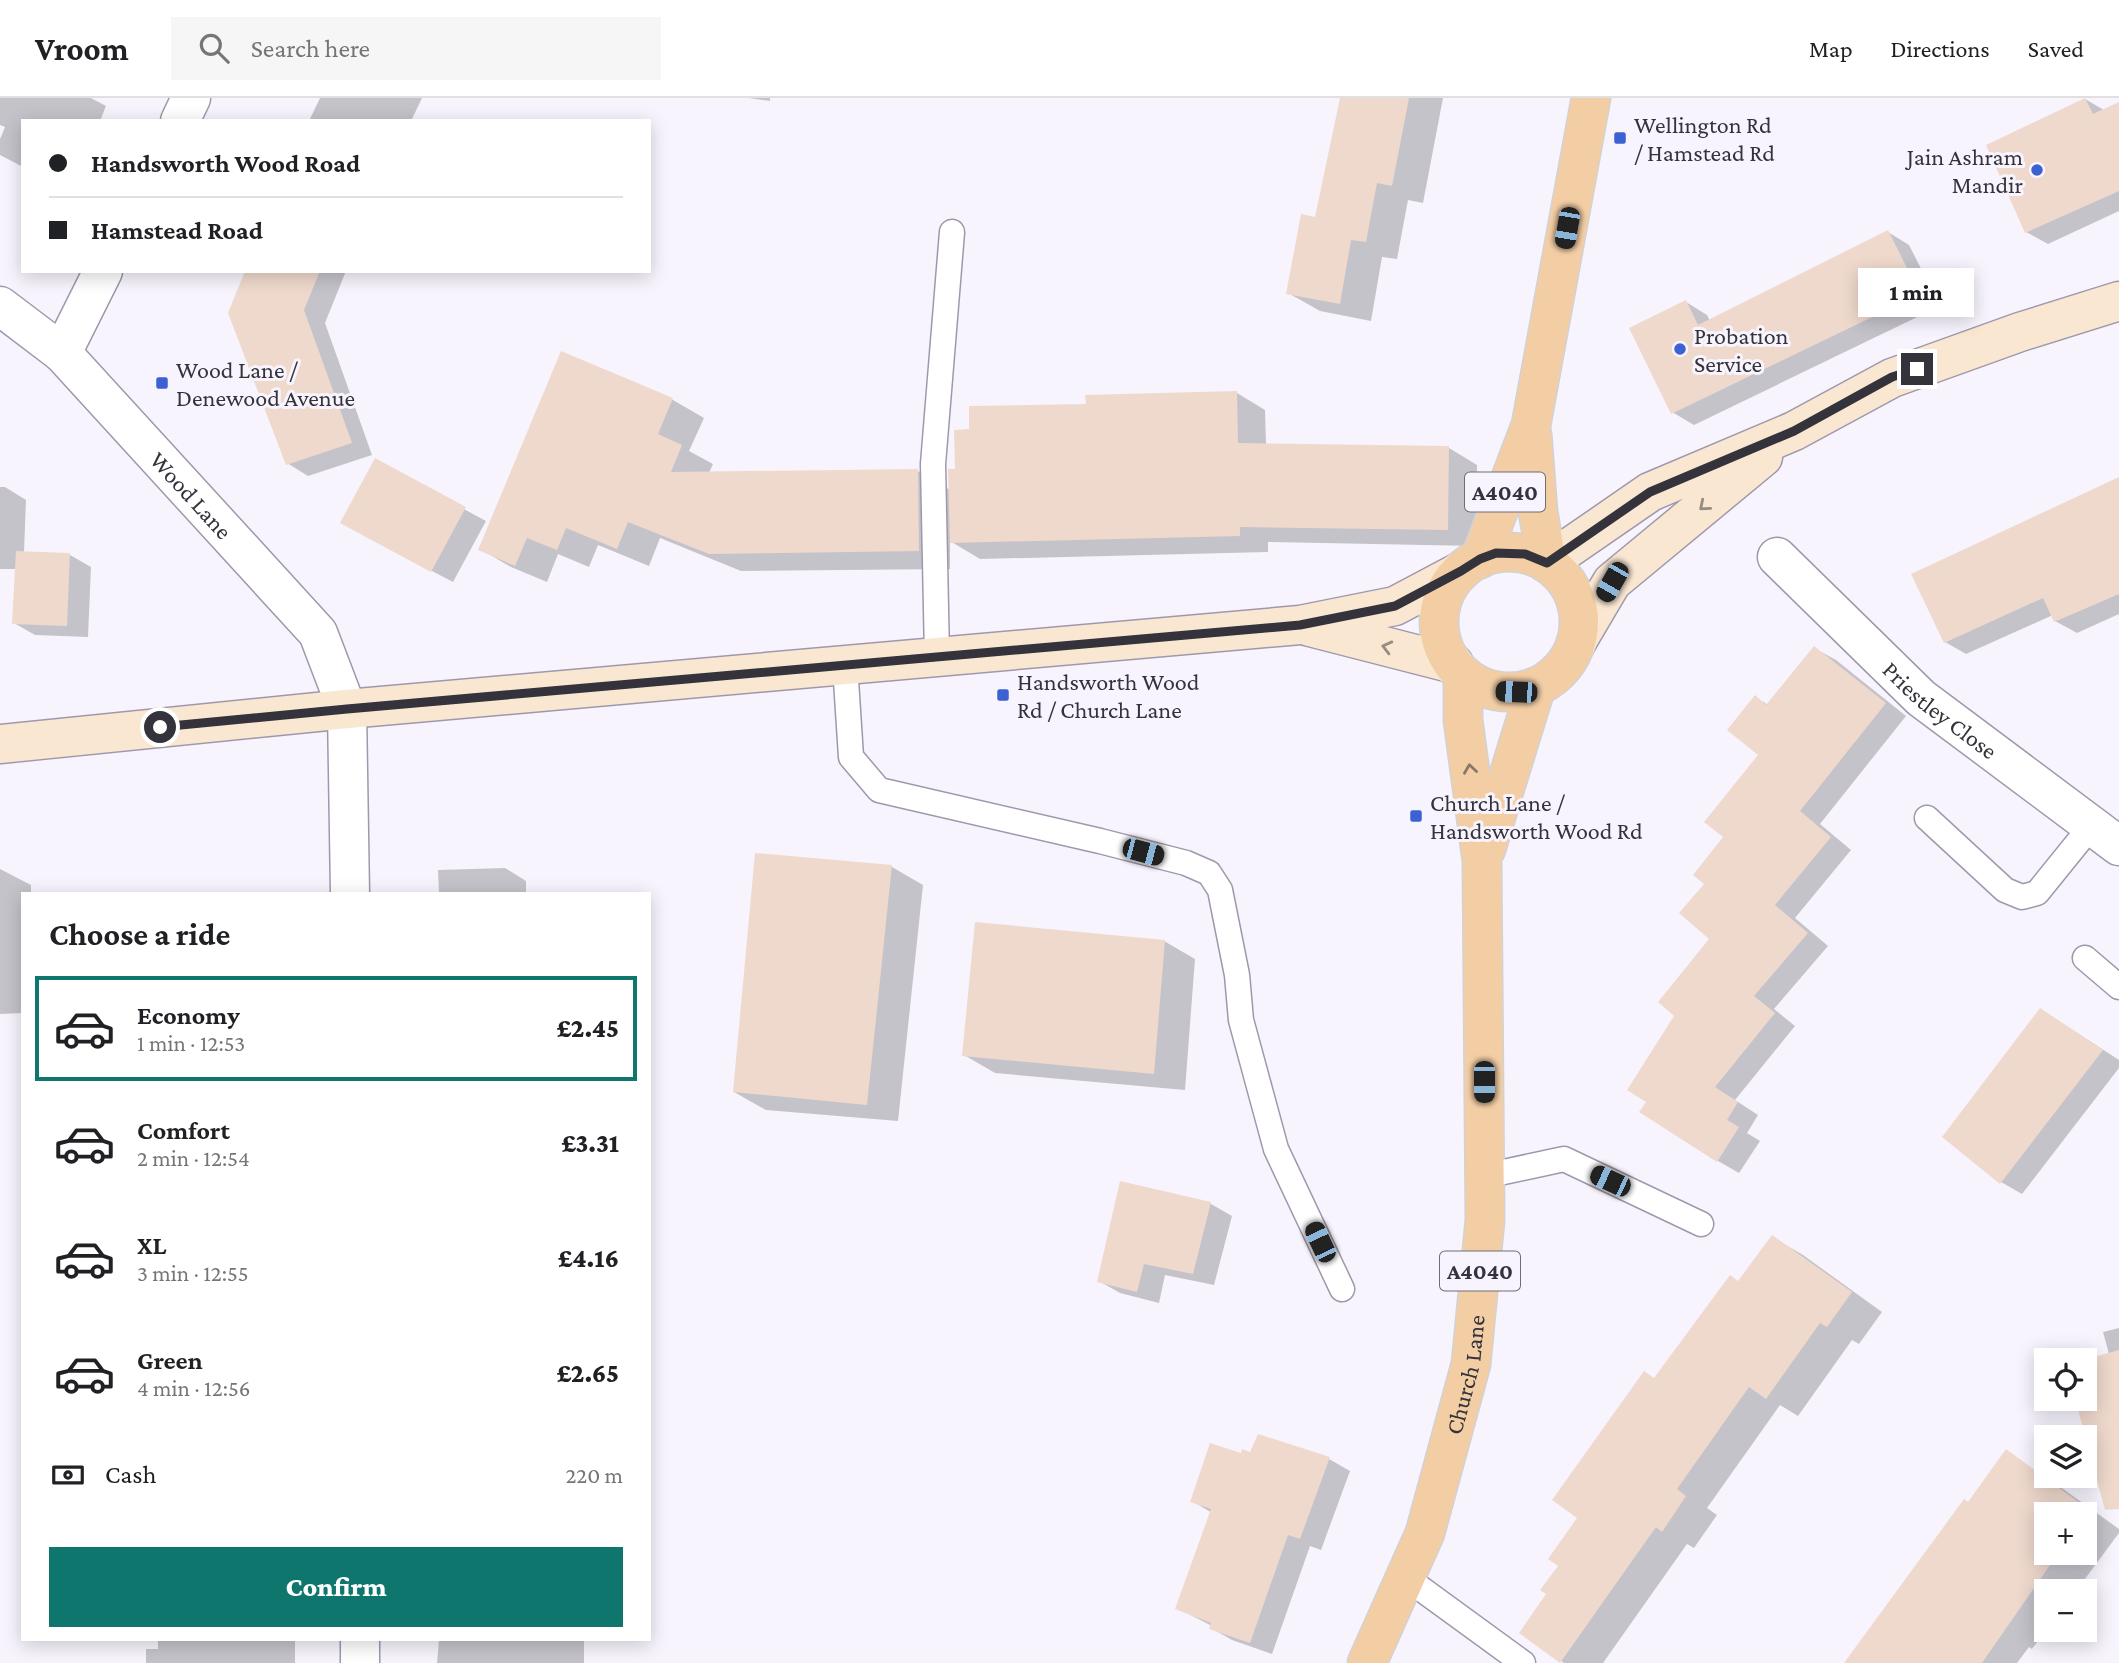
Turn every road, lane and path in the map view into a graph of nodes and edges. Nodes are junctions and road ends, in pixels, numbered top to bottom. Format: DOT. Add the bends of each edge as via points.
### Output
graph roads {
  1 [pos="191,98"];
  2 [pos="1591,98"];
  3 [pos="181,119"];
  4 [pos="952,232"];
  5 [pos="102,273"];
  6 [pos="2119,301"];
  7 [pos="0,306"];
  8 [pos="62,353"];
  9 [pos="1531,425"];
  10 [pos="1794,431"];
  11 [pos="1777,557"];
  12 [pos="1547,563"];
  13 [pos="1471,565"];
  14 [pos="1300,625"];
  15 [pos="1576,643"];
  16 [pos="937,656"];
  17 [pos="845,665"];
  18 [pos="1458,670"];
  19 [pos="1536,687"];
  20 [pos="347,709"];
  21 [pos="0,744"];
  22 [pos="1927,818"];
  23 [pos="2105,836"];
  24 [pos="1482,861"];
  25 [pos="350,892"];
  26 [pos="2085,958"];
  27 [pos="2119,987"];
  28 [pos="1485,1176"];
  29 [pos="1701,1224"];
  30 [pos="1342,1289"];
  31 [pos="1405,1577"];
  32 [pos="360,1641"];
  33 [pos="360,1663"];
  34 [pos="1367,1663"];
  35 [pos="1523,1663"];
  1 -- 3 [label="street"];
  2 -- 9 [label="main road, A4040"];
  4 -- 16 [label="lane" via="933,464"];
  5 -- 8 [label="street"];
  6 -- 10 [label="main road" via="1892,377"];
  7 -- 8 [label="street, Wood Lane"];
  8 -- 20 [label="street, Wood Lane" via="318,633"];
  9 -- 12 [label="main road, A4040"];
  9 -- 13 [label="main road, A4040"];
  10 -- 12 [label="main road" via="1650,492"];
  10 -- 15 [label="main road, one-way" via="1612,582"];
  11 -- 23 [label="street, Priestley Close" via="1921,698"];
  12 -- 13 [label="main road" via="1510,552"];
  12 -- 15 [label="main road" via="1567,582 1577,602 1580,623"];
  13 -- 14 [label="main road" via="1395,606"];
  13 -- 18 [label="main road" via="1446,593 1440,612 1444,649"];
  14 -- 16 [label="main road"];
  18 -- 14 [label="main road, one-way"];
  15 -- 19 [label="main road" via="1569,660"];
  16 -- 17 [label="main road"];
  17 -- 20 [label="main road"];
  17 -- 30 [label="lane" via="851,757 879,790 1100,841 1209,873 1220,890 1241,1020 1276,1149"];
  18 -- 19 [label="main road" via="1479,686 1498,692"];
  24 -- 18 [label="main road, Church Lane / A4040, one-way"];
  19 -- 24 [label="main road, Church Lane / A4040"];
  20 -- 21 [label="main road"];
  20 -- 25 [label="street, Wood Lane"];
  22 -- 23 [label="lane" via="2006,890 2022,897 2037,893"];
  24 -- 28 [label="main road, Church Lane / A4040"];
  26 -- 27 [label="lane"];
  28 -- 29 [label="lane" via="1564,1159"];
  28 -- 31 [label="main road, Church Lane / A4040" via="1471,1364 1425,1533"];
  31 -- 34 [label="main road, Church Lane / A4040"];
  31 -- 35 [label="lane"];
  32 -- 33 [label="street"];
}
